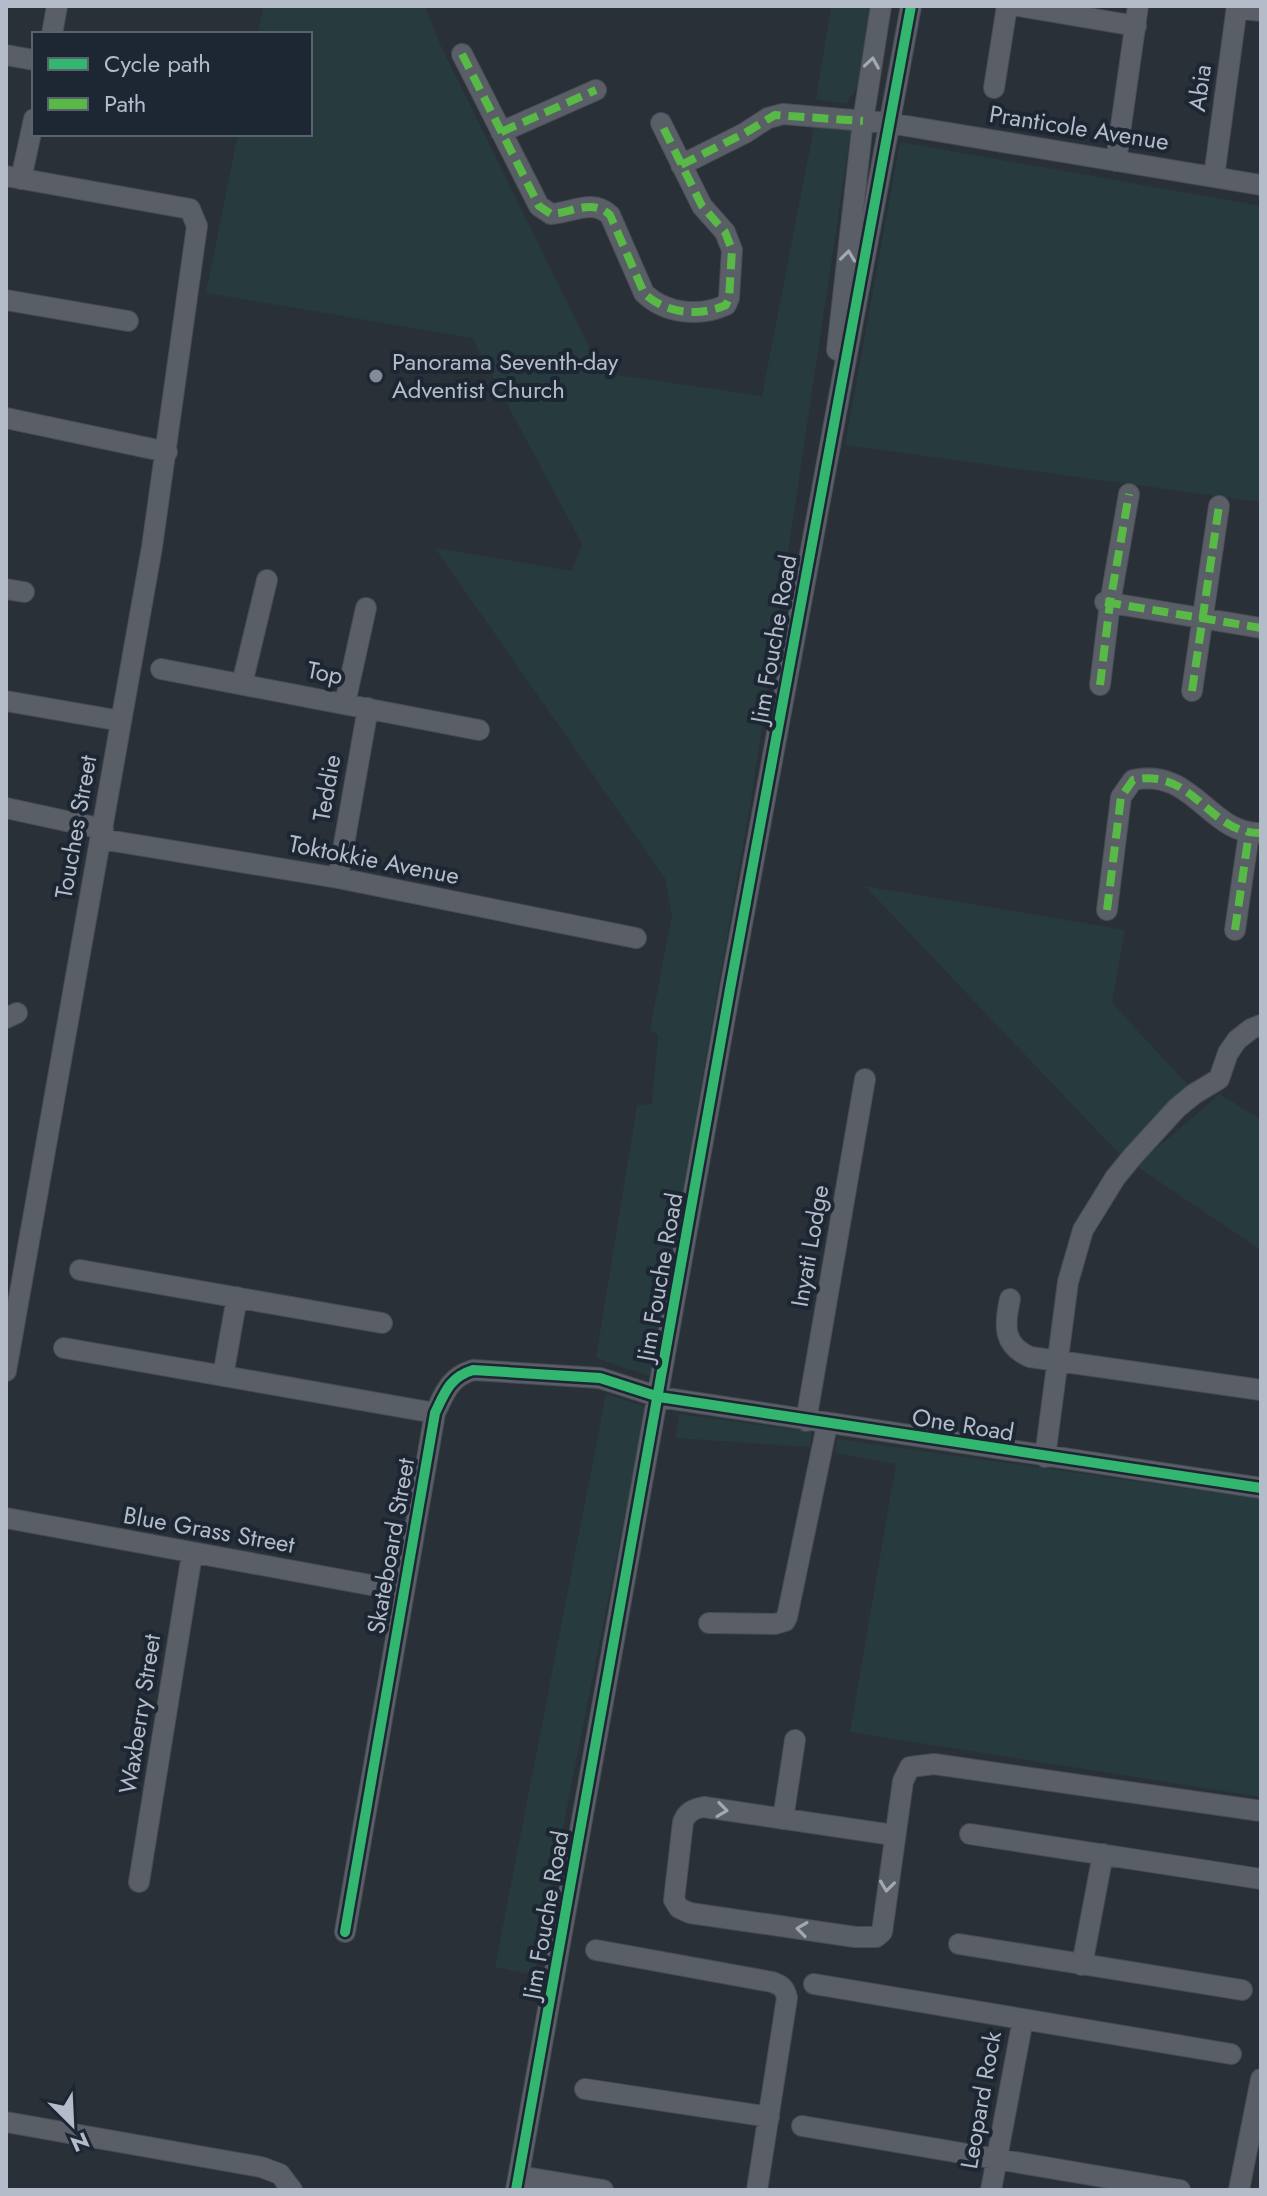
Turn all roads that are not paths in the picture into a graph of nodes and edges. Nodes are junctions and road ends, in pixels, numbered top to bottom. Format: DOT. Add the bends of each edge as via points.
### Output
graph roads {
  1 [pos="57,6"];
  2 [pos="881,6"];
  3 [pos="911,6"];
  4 [pos="1007,6"];
  5 [pos="1018,6"];
  6 [pos="1237,7"];
  7 [pos="1261,11"];
  8 [pos="1137,16"];
  9 [pos="52,32"];
  10 [pos="462,54"];
  11 [pos="6,55"];
  12 [pos="32,60"];
  13 [pos="994,88"];
  14 [pos="596,90"];
  15 [pos="863,121"];
  16 [pos="661,123"];
  17 [pos="889,123"];
  18 [pos="32,125"];
  19 [pos="501,132"];
  20 [pos="1116,161"];
  21 [pos="681,165"];
  22 [pos="1214,177"];
  23 [pos="13,178"];
  24 [pos="1261,185"];
  25 [pos="6,300"];
  26 [pos="128,321"];
  27 [pos="6,418"];
  28 [pos="167,452"];
  29 [pos="1129,494"];
  30 [pos="1219,506"];
  31 [pos="817,513"];
  32 [pos="267,580"];
  33 [pos="1107,602"];
  34 [pos="366,608"];
  35 [pos="1203,618"];
  36 [pos="1261,628"];
  37 [pos="161,669"];
  38 [pos="242,684"];
  39 [pos="1100,685"];
  40 [pos="1192,691"];
  41 [pos="6,701"];
  42 [pos="345,703"];
  43 [pos="368,708"];
  44 [pos="121,721"];
  45 [pos="479,730"];
  46 [pos="6,808"];
  47 [pos="1255,833"];
  48 [pos="102,834"];
  49 [pos="338,878"];
  50 [pos="1107,910"];
  51 [pos="1235,930"];
  52 [pos="636,938"];
  53 [pos="1261,1025"];
  54 [pos="865,1079"];
  55 [pos="16,1262"];
  56 [pos="80,1270"];
  57 [pos="237,1297"];
  58 [pos="1010,1299"];
  59 [pos="382,1323"];
  60 [pos="64,1348"];
  61 [pos="1057,1360"];
  62 [pos="6,1371"];
  63 [pos="223,1376"];
  64 [pos="1261,1390"];
  65 [pos="659,1397"];
  66 [pos="435,1413"];
  67 [pos="806,1421"];
  68 [pos="827,1425"];
  69 [pos="1045,1457"];
  70 [pos="1261,1488"];
  71 [pos="6,1518"];
  72 [pos="192,1554"];
  73 [pos="403,1591"];
  74 [pos="709,1623"];
  75 [pos="795,1740"];
  76 [pos="1261,1811"];
  77 [pos="783,1819"];
  78 [pos="970,1834"];
  79 [pos="893,1835"];
  80 [pos="1103,1854"];
  81 [pos="1261,1879"];
  82 [pos="139,1882"];
  83 [pos="345,1932"];
  84 [pos="959,1944"];
  85 [pos="596,1950"];
  86 [pos="1082,1965"];
  87 [pos="814,1984"];
  88 [pos="1242,1990"];
  89 [pos="1023,2019"];
  90 [pos="1231,2054"];
  91 [pos="1261,2079"];
  92 [pos="585,2089"];
  93 [pos="769,2117"];
  94 [pos="6,2122"];
  95 [pos="802,2126"];
  96 [pos="997,2158"];
  97 [pos="517,2183"];
  98 [pos="292,2190"];
  99 [pos="603,2190"];
  100 [pos="757,2190"];
  101 [pos="991,2190"];
  102 [pos="1180,2190"];
  103 [pos="1239,2190"];
  1 -- 9 [label="street"];
  15 -- 2 [label="street, Jim Fouche Road, one-way"];
  3 -- 17 [label="street, Jim Fouche Road"];
  4 -- 13 [label="street"];
  5 -- 8 [label="street"];
  6 -- 7 [label="street"];
  6 -- 22 [label="street, Abia"];
  8 -- 20 [label="street"];
  10 -- 19 [label="street"];
  11 -- 12 [label="street"];
  14 -- 19 [label="street"];
  15 -- 17 [label="street, Pranticole Avenue"];
  15 -- 21 [label="street, Pranticole Avenue" via="775,115"];
  31 -- 15 [label="street, Jim Fouche Road, one-way"];
  16 -- 21 [label="street"];
  17 -- 20 [label="street, Pranticole Avenue"];
  17 -- 31 [label="street, Jim Fouche Road"];
  18 -- 23 [label="street"];
  19 -- 21 [label="street" via="539,206 551,214 602,208 610,215 644,293 664,306 703,313 726,305 732,250"];
  20 -- 22 [label="street, Pranticole Avenue"];
  22 -- 24 [label="street, Pranticole Avenue"];
  23 -- 28 [label="street, Touches Street" via="190,209 197,226"];
  25 -- 26 [label="street"];
  27 -- 28 [label="street"];
  28 -- 44 [label="street, Touches Street"];
  29 -- 33 [label="street"];
  30 -- 35 [label="street"];
  31 -- 65 [label="street, Jim Fouche Road"];
  32 -- 38 [label="street"];
  33 -- 35 [label="street"];
  33 -- 39 [label="street"];
  34 -- 42 [label="street"];
  35 -- 36 [label="street"];
  35 -- 40 [label="street"];
  37 -- 38 [label="street, Top"];
  38 -- 42 [label="street, Top"];
  41 -- 44 [label="street"];
  42 -- 43 [label="street, Top"];
  43 -- 45 [label="street, Top"];
  43 -- 49 [label="street, Teddie"];
  44 -- 48 [label="street, Touches Street"];
  46 -- 48 [label="street, Toktokkie Avenue"];
  47 -- 50 [label="street" via="1223,823 1189,791 1146,777 1133,780 1121,797"];
  47 -- 51 [label="street"];
  48 -- 49 [label="street, Toktokkie Avenue"];
  48 -- 55 [label="street, Touches Street"];
  49 -- 52 [label="street, Toktokkie Avenue"];
  53 -- 61 [label="street" via="1242,1034 1219,1079 1177,1108 1133,1156 1083,1230 1068,1282"];
  54 -- 67 [label="street, Inyati Lodge"];
  55 -- 62 [label="street, Touches Street"];
  56 -- 57 [label="street"];
  57 -- 59 [label="street"];
  57 -- 63 [label="street"];
  58 -- 61 [label="street" via="1008,1341 1030,1357"];
  60 -- 63 [label="street"];
  61 -- 64 [label="street"];
  61 -- 69 [label="street"];
  63 -- 66 [label="street"];
  65 -- 66 [label="street, Skateboard Street" via="600,1378 473,1370 450,1383"];
  65 -- 67 [label="street, One Road"];
  65 -- 97 [label="street, Jim Fouche Road"];
  66 -- 73 [label="street, Skateboard Street"];
  67 -- 68 [label="street, One Road"];
  68 -- 69 [label="street, One Road"];
  68 -- 74 [label="street" via="785,1621"];
  69 -- 70 [label="street, One Road"];
  71 -- 72 [label="street, Blue Grass Street"];
  72 -- 73 [label="street, Blue Grass Street"];
  72 -- 82 [label="street, Waxberry Street"];
  73 -- 83 [label="street, Skateboard Street"];
  75 -- 77 [label="street"];
  76 -- 79 [label="street" via="921,1764 906,1772"];
  77 -- 79 [label="street"];
  79 -- 77 [label="street, one-way" via="882,1932 874,1939 679,1908 673,1893 688,1813 704,1807"];
  78 -- 80 [label="street"];
  80 -- 81 [label="street"];
  80 -- 86 [label="street"];
  84 -- 86 [label="street"];
  85 -- 93 [label="street" via="781,1985 787,1998"];
  86 -- 88 [label="street"];
  87 -- 89 [label="street"];
  89 -- 90 [label="street"];
  89 -- 96 [label="street, Leopard Rock"];
  91 -- 103 [label="street"];
  92 -- 93 [label="street"];
  93 -- 100 [label="street"];
  94 -- 98 [label="street" via="261,2167 280,2174"];
  95 -- 96 [label="street"];
  96 -- 101 [label="street, Leopard Rock"];
  96 -- 102 [label="street"];
  97 -- 99 [label="street"];
}
